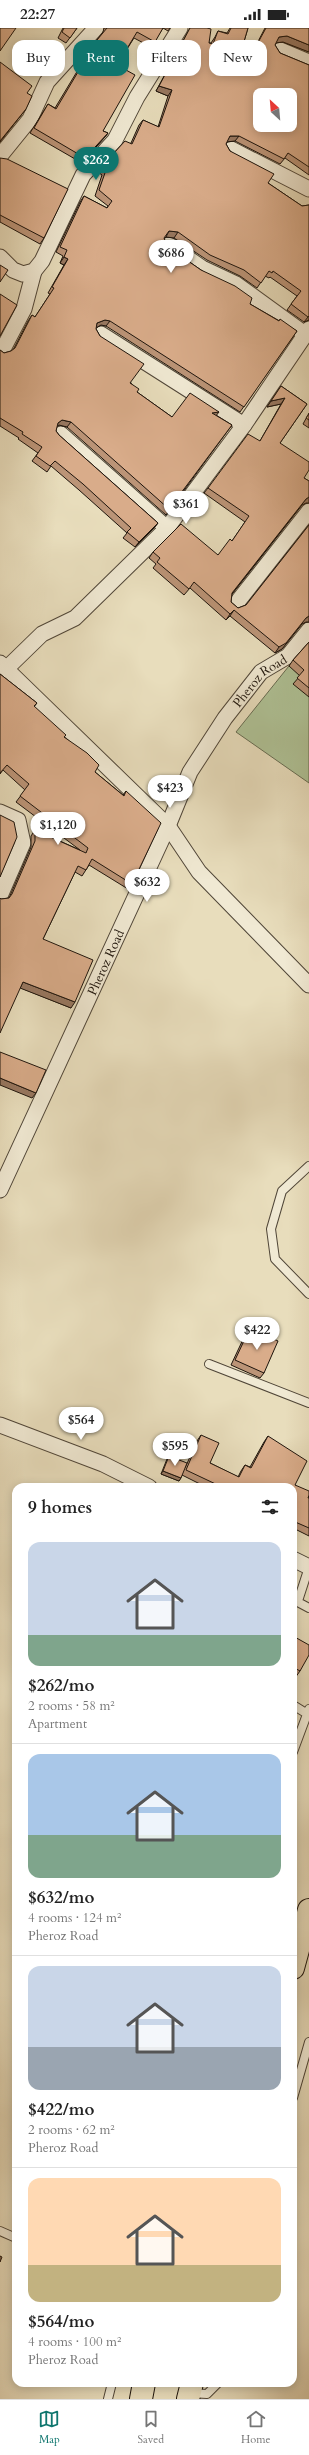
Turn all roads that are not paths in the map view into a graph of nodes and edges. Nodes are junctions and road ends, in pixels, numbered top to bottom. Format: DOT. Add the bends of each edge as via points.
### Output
graph roads {
  1 [pos="96,28"];
  2 [pos="180,28"];
  3 [pos="280,50"];
  4 [pos="309,62"];
  5 [pos="231,149"];
  6 [pos="0,156"];
  7 [pos="309,189"];
  8 [pos="169,245"];
  9 [pos="0,257"];
  10 [pos="34,271"];
  11 [pos="307,332"];
  12 [pos="101,334"];
  13 [pos="0,349"];
  14 [pos="244,425"];
  15 [pos="61,434"];
  16 [pos="309,511"];
  17 [pos="167,528"];
  18 [pos="235,605"];
  19 [pos="309,630"];
  20 [pos="3,666"];
  21 [pos="0,812"];
  22 [pos="168,826"];
  23 [pos="5,869"];
  24 [pos="0,896"];
  25 [pos="309,985"];
  26 [pos="309,1166"];
  27 [pos="0,1190"];
  28 [pos="309,1294"];
  29 [pos="210,1364"];
  30 [pos="309,1403"];
  31 [pos="0,1425"];
  32 [pos="141,1483"];
  33 [pos="297,1561"];
  34 [pos="309,1567"];
  35 [pos="297,1595"];
  36 [pos="297,1601"];
  37 [pos="309,1608"];
  38 [pos="297,1707"];
  39 [pos="308,1713"];
  40 [pos="297,1742"];
  41 [pos="309,1910"];
  42 [pos="297,1954"];
  43 [pos="309,2042"];
  44 [pos="297,2084"];
  45 [pos="0,2231"];
  46 [pos="12,2236"];
  47 [pos="111,2387"];
  48 [pos="143,2387"];
  49 [pos="214,2387"];
  50 [pos="190,2392"];
  51 [pos="108,2399"];
  52 [pos="141,2399"];
  1 -- 6 [label="street" via="47,82 30,119"];
  2 -- 10 [label="street" via="137,97 115,140 83,176 42,261"];
  3 -- 4 [label="street"];
  5 -- 7 [label="street"];
  8 -- 11 [label="street" via="202,268 236,284"];
  9 -- 10 [label="street" via="13,270 23,274"];
  10 -- 13 [label="street" via="24,309 3,349"];
  11 -- 14 [label="street"];
  12 -- 14 [label="street"];
  14 -- 17 [label="street"];
  15 -- 17 [label="street"];
  16 -- 18 [label="street"];
  17 -- 20 [label="street" via="75,618 42,634"];
  19 -- 22 [label="street, Pheroz Road" via="288,656 261,672 225,718 190,772"];
  20 -- 22 [label="street"];
  21 -- 23 [label="street" via="18,820 23,843"];
  22 -- 25 [label="street" via="199,872"];
  22 -- 27 [label="street, Pheroz Road"];
  23 -- 24 [label="street"];
  26 -- 28 [label="lane" via="282,1191 271,1229 275,1259"];
  29 -- 30 [label="lane"];
  31 -- 32 [label="street" via="103,1464"];
  33 -- 34 [label="street"];
  34 -- 35 [label="lane"];
  36 -- 37 [label="lane"];
  38 -- 39 [label="lane"];
  39 -- 40 [label="lane"];
  41 -- 42 [label="highway"];
  43 -- 44 [label="lane"];
  45 -- 46 [label="lane"];
  47 -- 51 [label="lane"];
  48 -- 52 [label="highway"];
  49 -- 50 [label="lane" via="207,2394"];
}
